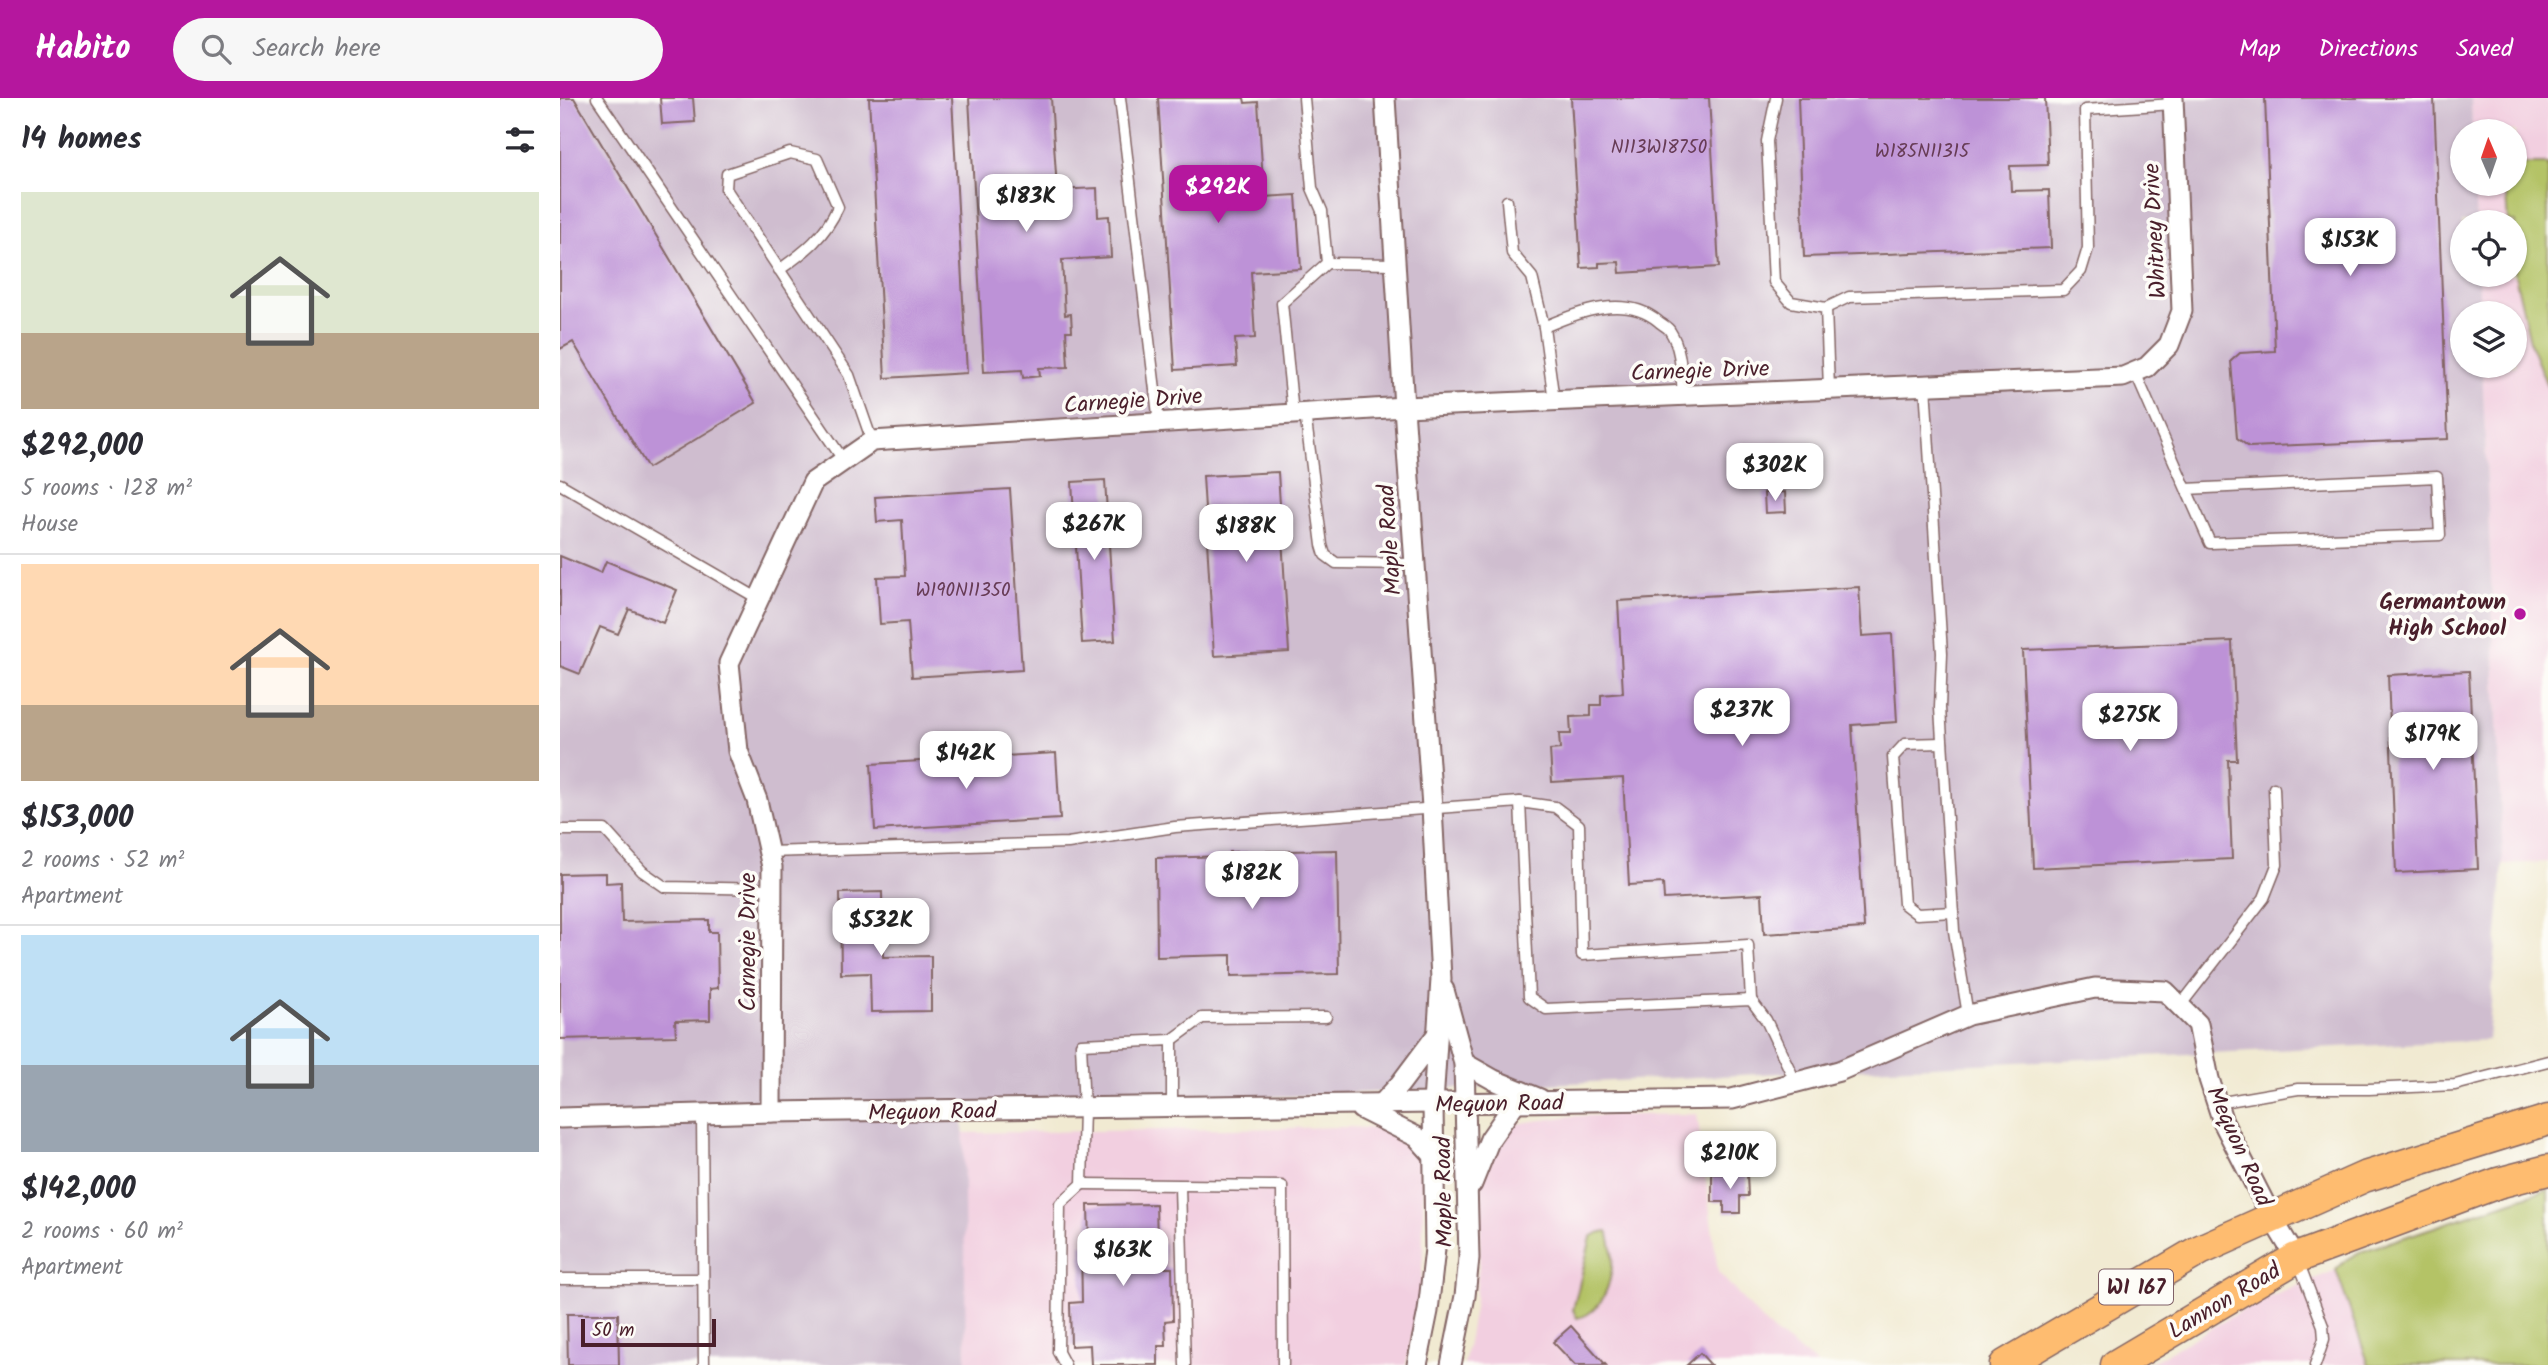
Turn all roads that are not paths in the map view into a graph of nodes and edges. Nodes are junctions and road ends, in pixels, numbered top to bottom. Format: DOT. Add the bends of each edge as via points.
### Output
graph roads {
  1 [pos="597,98"];
  2 [pos="1120,98"];
  3 [pos="1304,98"];
  4 [pos="1385,98"];
  5 [pos="1776,98"];
  6 [pos="2173,101"];
  7 [pos="1507,201"];
  8 [pos="1327,263"];
  9 [pos="1395,264"];
  10 [pos="779,270"];
  11 [pos="1826,308"];
  12 [pos="1544,327"];
  13 [pos="2129,374"];
  14 [pos="1925,385"];
  15 [pos="1829,389"];
  16 [pos="1683,395"];
  17 [pos="1554,401"];
  18 [pos="1404,407"];
  19 [pos="1299,414"];
  20 [pos="1159,422"];
  21 [pos="872,441"];
  22 [pos="844,461"];
  23 [pos="560,484"];
  24 [pos="2186,489"];
  25 [pos="1415,564"];
  26 [pos="759,598"];
  27 [pos="1942,743"];
  28 [pos="2274,788"];
  29 [pos="1520,802"];
  30 [pos="1432,807"];
  31 [pos="560,830"];
  32 [pos="768,852"];
  33 [pos="772,889"];
  34 [pos="1953,912"];
  35 [pos="1441,979"];
  36 [pos="1751,1000"];
  37 [pos="2180,1006"];
  38 [pos="1968,1015"];
  39 [pos="1326,1017"];
  40 [pos="1436,1036"];
  41 [pos="1172,1040"];
  42 [pos="2548,1061"];
  43 [pos="1464,1063"];
  44 [pos="1796,1083"];
  45 [pos="1515,1103"];
  46 [pos="1551,1103"];
  47 [pos="2217,1103"];
  48 [pos="1433,1104"];
  49 [pos="1466,1105"];
  50 [pos="1353,1106"];
  51 [pos="1380,1106"];
  52 [pos="1172,1108"];
  53 [pos="1084,1109"];
  54 [pos="771,1112"];
  55 [pos="702,1114"];
  56 [pos="560,1118"];
  57 [pos="2548,1120"];
  58 [pos="1434,1156"];
  59 [pos="2548,1170"];
  60 [pos="1082,1184"];
  61 [pos="1180,1186"];
  62 [pos="1467,1195"];
  63 [pos="2272,1218"];
  64 [pos="2296,1258"];
  65 [pos="560,1279"];
  66 [pos="703,1279"];
  67 [pos="704,1365"];
  68 [pos="1065,1365"];
  69 [pos="1185,1365"];
  70 [pos="1283,1365"];
  71 [pos="1417,1365"];
  72 [pos="1451,1365"];
  73 [pos="2005,1365"];
  74 [pos="2116,1365"];
  75 [pos="2315,1365"];
  1 -- 22 [label="lane"];
  2 -- 20 [label="lane"];
  3 -- 8 [label="lane" via="1312,188 1322,211"];
  4 -- 9 [label="street, Maple Road"];
  5 -- 11 [label="lane" via="1768,141 1774,282 1791,302"];
  6 -- 11 [label="lane" via="2085,110 2088,248 2081,271 2063,290 1849,297"];
  6 -- 13 [label="street, Whitney Drive" via="2182,312 2169,345 2147,367"];
  7 -- 12 [label="lane" via="1512,253 1532,277"];
  8 -- 9 [label="lane"];
  8 -- 19 [label="lane" via="1282,303"];
  9 -- 18 [label="street, Maple Road"];
  10 -- 10 [label="lane" via="726,189 727,174 790,153 817,159 838,207 811,248"];
  10 -- 21 [label="lane" via="849,375"];
  11 -- 15 [label="lane"];
  12 -- 16 [label="lane" via="1606,306 1647,312 1670,331 1680,358"];
  12 -- 17 [label="lane"];
  13 -- 14 [label="street, Carnegie Drive"];
  13 -- 24 [label="lane"];
  14 -- 15 [label="street, Carnegie Drive"];
  14 -- 27 [label="lane" via="1942,653"];
  15 -- 16 [label="street, Carnegie Drive"];
  16 -- 17 [label="street, Carnegie Drive"];
  17 -- 18 [label="street, Carnegie Drive"];
  18 -- 19 [label="street, Carnegie Drive"];
  18 -- 25 [label="street, Maple Road"];
  19 -- 20 [label="street, Carnegie Drive"];
  19 -- 25 [label="lane" via="1325,555 1336,563"];
  20 -- 21 [label="street, Carnegie Drive"];
  21 -- 22 [label="street, Carnegie Drive"];
  22 -- 26 [label="street, Carnegie Drive" via="813,482"];
  23 -- 26 [label="lane"];
  24 -- 24 [label="lane" via="2437,477 2440,535 2210,543"];
  25 -- 30 [label="street, Maple Road"];
  26 -- 32 [label="street, Carnegie Drive" via="729,663 738,751 757,800"];
  27 -- 34 [label="lane"];
  27 -- 34 [label="lane" via="1906,744 1893,757 1904,904 1917,914"];
  28 -- 37 [label="lane" via="2277,865 2264,898"];
  29 -- 30 [label="lane"];
  29 -- 36 [label="lane" via="1555,807 1579,825 1582,955 1748,945"];
  29 -- 36 [label="lane" via="1529,997 1546,1009"];
  30 -- 32 [label="lane" via="1175,827 1068,843"];
  30 -- 35 [label="street, Maple Road"];
  31 -- 33 [label="lane" via="605,830 642,871 665,887"];
  32 -- 33 [label="street, Carnegie Drive"];
  33 -- 54 [label="street, Carnegie Drive"];
  34 -- 38 [label="lane"];
  35 -- 40 [label="street, Maple Road"];
  35 -- 43 [label="street, Maple Road"];
  36 -- 44 [label="lane" via="1766,1020"];
  37 -- 38 [label="street, Mequon Road" via="2165,991 2095,988"];
  37 -- 47 [label="street, Mequon Road" via="2198,1024"];
  38 -- 44 [label="street, Mequon Road" via="1839,1071"];
  39 -- 41 [label="lane" via="1202,1018"];
  40 -- 48 [label="street, Maple Road"];
  40 -- 51 [label="street"];
  41 -- 52 [label="lane"];
  41 -- 53 [label="lane" via="1081,1044"];
  42 -- 47 [label="lane" via="2455,1085 2298,1089"];
  43 -- 46 [label="street"];
  43 -- 49 [label="street, Maple Road"];
  44 -- 46 [label="street, Mequon Road" via="1732,1100"];
  45 -- 46 [label="street, Mequon Road"];
  45 -- 49 [label="street, Mequon Road"];
  45 -- 62 [label="street" via="1490,1139"];
  47 -- 63 [label="street, Mequon Road"];
  48 -- 49 [label="street, Mequon Road"];
  48 -- 51 [label="street, Mequon Road"];
  48 -- 58 [label="street, Maple Road"];
  49 -- 62 [label="street, Maple Road"];
  50 -- 51 [label="street, Mequon Road"];
  50 -- 52 [label="street, Mequon Road"];
  50 -- 58 [label="street" via="1417,1137"];
  52 -- 53 [label="street, Mequon Road"];
  53 -- 54 [label="street, Mequon Road"];
  53 -- 60 [label="lane"];
  54 -- 55 [label="street, Mequon Road"];
  55 -- 56 [label="street, Mequon Road"];
  55 -- 66 [label="lane"];
  57 -- 63 [label="main road, Mequon Road / WI 167" via="2364,1177"];
  58 -- 71 [label="street, Maple Road" via="1435,1250"];
  59 -- 64 [label="main road, WI 167" via="2498,1183"];
  60 -- 61 [label="lane"];
  60 -- 68 [label="lane" via="1060,1204 1058,1352"];
  61 -- 69 [label="lane"];
  61 -- 70 [label="lane" via="1282,1186"];
  62 -- 72 [label="street, Maple Road" via="1469,1258"];
  63 -- 64 [label="street, Mequon Road"];
  63 -- 73 [label="main road, WI 167" via="2200,1250"];
  64 -- 74 [label="main road, Lannon Road / WI 167"];
  64 -- 75 [label="lane" via="2323,1326"];
  65 -- 66 [label="lane"];
  66 -- 67 [label="lane"];
}
